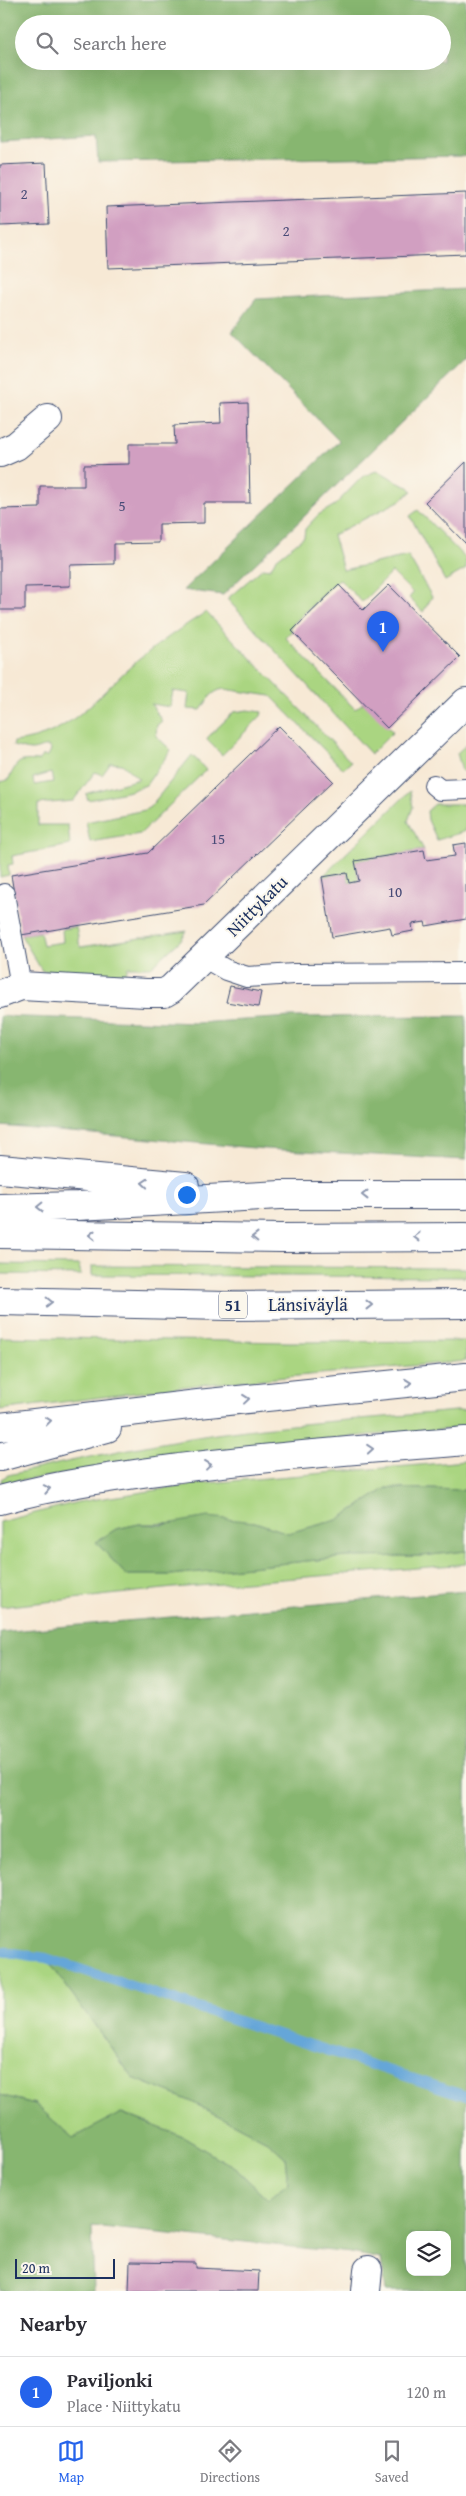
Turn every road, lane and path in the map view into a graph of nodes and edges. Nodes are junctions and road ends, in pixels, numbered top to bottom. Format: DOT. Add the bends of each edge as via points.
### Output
graph roads {
  1 [pos="48,419"];
  2 [pos="0,453"];
  3 [pos="466,702"];
  4 [pos="434,785"];
  5 [pos="466,789"];
  6 [pos="4,894"];
  7 [pos="205,958"];
  8 [pos="466,973"];
  9 [pos="10,990"];
  10 [pos="0,1169"];
  11 [pos="281,1194"];
  12 [pos="466,1194"];
  13 [pos="0,1208"];
  14 [pos="0,1234"];
  15 [pos="466,1237"];
  16 [pos="0,1301"];
  17 [pos="466,1304"];
  18 [pos="466,1377"];
  19 [pos="198,1404"];
  20 [pos="0,1427"];
  21 [pos="466,1440"];
  22 [pos="0,1457"];
  23 [pos="0,1500"];
  1 -- 2 [label="main road" via="16,446"];
  3 -- 7 [label="main road, Niittykatu"];
  4 -- 5 [label="lane" via="440,790"];
  6 -- 9 [label="lane"];
  7 -- 8 [label="lane" via="248,977"];
  7 -- 9 [label="main road, Niittykatu" via="164,993"];
  11 -- 10 [label="main road, one-way"];
  12 -- 11 [label="main road, one-way"];
  11 -- 13 [label="main road, one-way"];
  15 -- 14 [label="main road, one-way"];
  16 -- 17 [label="main road, Länsiväylä / 51, one-way" via="226,1306"];
  19 -- 18 [label="main road, one-way"];
  20 -- 19 [label="main road, one-way"];
  19 -- 22 [label="main road"];
  23 -- 21 [label="main road, one-way" via="117,1476 244,1460"];
}
